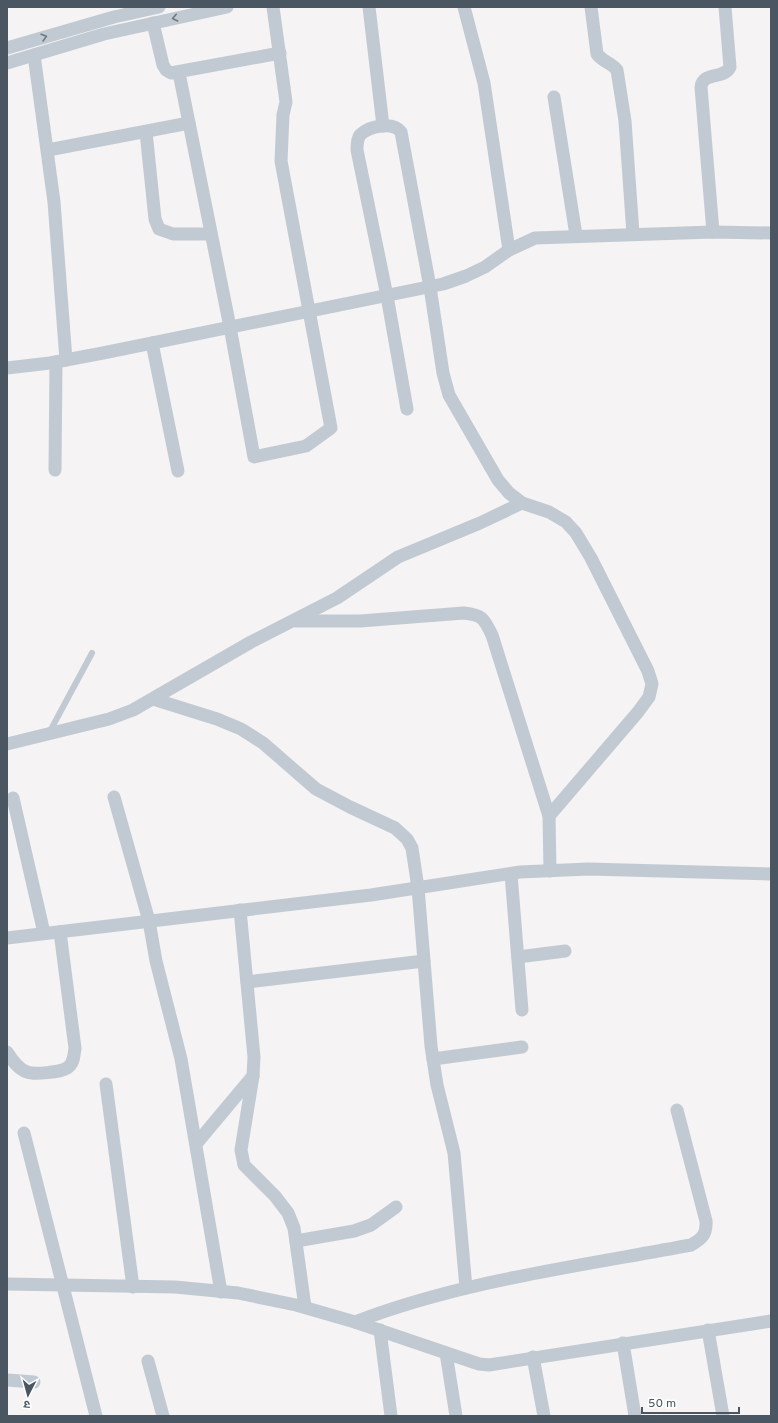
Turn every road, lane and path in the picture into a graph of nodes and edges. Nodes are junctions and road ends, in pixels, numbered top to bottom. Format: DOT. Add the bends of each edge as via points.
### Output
graph roads {
  1 [pos="159,7"];
  2 [pos="227,7"];
  3 [pos="274,7"];
  4 [pos="369,7"];
  5 [pos="464,7"];
  6 [pos="591,7"];
  7 [pos="725,7"];
  8 [pos="153,23"];
  9 [pos="7,48"];
  10 [pos="280,53"];
  11 [pos="34,55"];
  12 [pos="7,63"];
  13 [pos="179,73"];
  14 [pos="554,97"];
  15 [pos="189,123"];
  16 [pos="384,126"];
  17 [pos="146,132"];
  18 [pos="48,150"];
  19 [pos="713,232"];
  20 [pos="771,233"];
  21 [pos="211,234"];
  22 [pos="633,234"];
  23 [pos="576,235"];
  24 [pos="509,250"];
  25 [pos="430,287"];
  26 [pos="387,296"];
  27 [pos="310,312"];
  28 [pos="230,327"];
  29 [pos="152,343"];
  30 [pos="61,361"];
  31 [pos="7,368"];
  32 [pos="407,409"];
  33 [pos="55,470"];
  34 [pos="178,471"];
  35 [pos="522,503"];
  36 [pos="294,621"];
  37 [pos="92,653"];
  38 [pos="153,699"];
  39 [pos="48,734"];
  40 [pos="7,744"];
  41 [pos="114,797"];
  42 [pos="13,798"];
  43 [pos="549,816"];
  44 [pos="550,871"];
  45 [pos="511,874"];
  46 [pos="771,874"];
  47 [pos="418,888"];
  48 [pos="240,910"];
  49 [pos="149,921"];
  50 [pos="60,932"];
  51 [pos="44,933"];
  52 [pos="7,938"];
  53 [pos="565,951"];
  54 [pos="518,957"];
  55 [pos="424,961"];
  56 [pos="247,982"];
  57 [pos="522,1010"];
  58 [pos="522,1047"];
  59 [pos="7,1052"];
  60 [pos="433,1059"];
  61 [pos="253,1076"];
  62 [pos="106,1084"];
  63 [pos="678,1110"];
  64 [pos="24,1132"];
  65 [pos="196,1144"];
  66 [pos="396,1208"];
  67 [pos="296,1241"];
  68 [pos="7,1284"];
  69 [pos="62,1286"];
  70 [pos="133,1287"];
  71 [pos="466,1288"];
  72 [pos="221,1292"];
  73 [pos="305,1307"];
  74 [pos="771,1321"];
  75 [pos="355,1322"];
  76 [pos="380,1330"];
  77 [pos="708,1330"];
  78 [pos="623,1343"];
  79 [pos="446,1353"];
  80 [pos="533,1357"];
  81 [pos="148,1361"];
  82 [pos="7,1380"];
  83 [pos="34,1382"];
  84 [pos="96,1416"];
  85 [pos="163,1416"];
  86 [pos="391,1416"];
  87 [pos="456,1416"];
  88 [pos="544,1416"];
  89 [pos="635,1416"];
  90 [pos="723,1416"];
  9 -- 1 [label="street, one-way" via="114,17"];
  2 -- 8 [label="street, one-way"];
  3 -- 10 [label="street"];
  4 -- 16 [label="street"];
  5 -- 24 [label="street" via="484,83"];
  6 -- 22 [label="street" via="598,54 601,59 614,66 619,83 625,121"];
  7 -- 19 [label="street" via="730,67 728,72 722,75 705,78 701,87"];
  8 -- 11 [label="street" via="104,34"];
  8 -- 13 [label="street" via="162,65 171,73"];
  10 -- 13 [label="street"];
  10 -- 27 [label="street" via="286,102 281,161"];
  11 -- 12 [label="street"];
  11 -- 18 [label="street"];
  13 -- 15 [label="street"];
  14 -- 23 [label="street"];
  15 -- 17 [label="street"];
  15 -- 21 [label="street"];
  16 -- 25 [label="street" via="393,126 401,132"];
  16 -- 26 [label="street" via="366,130 359,136 357,150"];
  17 -- 18 [label="street"];
  17 -- 21 [label="street" via="155,219 159,229 173,234"];
  18 -- 30 [label="street" via="54,202"];
  19 -- 20 [label="street"];
  19 -- 22 [label="street"];
  21 -- 28 [label="street"];
  22 -- 23 [label="street"];
  23 -- 24 [label="street" via="535,238"];
  24 -- 25 [label="street" via="485,267 466,276"];
  25 -- 26 [label="street"];
  25 -- 35 [label="street" via="442,373 449,395 498,480"];
  26 -- 27 [label="street"];
  26 -- 32 [label="street"];
  27 -- 28 [label="street"];
  27 -- 28 [label="street" via="331,428 306,446 254,457"];
  28 -- 29 [label="street"];
  29 -- 30 [label="street"];
  29 -- 34 [label="street"];
  30 -- 31 [label="street"];
  30 -- 33 [label="street"];
  35 -- 36 [label="street" via="398,557 337,598"];
  35 -- 43 [label="street" via="549,512 566,522 576,533 641,655 652,684 649,697 638,712"];
  36 -- 38 [label="street" via="251,642"];
  36 -- 43 [label="street" via="360,621 464,613 476,614 484,619 492,635"];
  37 -- 39 [label="lane"];
  38 -- 39 [label="street" via="109,719"];
  38 -- 47 [label="street" via="241,729 263,743 316,789 395,828 407,839 412,848"];
  39 -- 40 [label="street"];
  41 -- 49 [label="street"];
  42 -- 51 [label="street"];
  43 -- 44 [label="street"];
  44 -- 45 [label="street"];
  44 -- 46 [label="street" via="588,869"];
  45 -- 47 [label="street"];
  45 -- 54 [label="street"];
  47 -- 48 [label="street"];
  47 -- 55 [label="street"];
  48 -- 49 [label="street"];
  48 -- 56 [label="street"];
  49 -- 50 [label="street"];
  49 -- 65 [label="street" via="156,961 182,1059"];
  50 -- 51 [label="street"];
  50 -- 59 [label="street" via="75,1048 74,1059 67,1068 32,1073 15,1064"];
  51 -- 52 [label="street"];
  53 -- 54 [label="street"];
  54 -- 57 [label="street"];
  55 -- 56 [label="street"];
  55 -- 60 [label="street"];
  56 -- 61 [label="street" via="254,1057"];
  58 -- 60 [label="street"];
  60 -- 71 [label="street" via="454,1152"];
  61 -- 65 [label="street"];
  61 -- 67 [label="street" via="241,1150 244,1165 288,1213"];
  62 -- 70 [label="street"];
  63 -- 71 [label="street" via="706,1221 706,1230 701,1240 691,1245"];
  64 -- 69 [label="street"];
  65 -- 72 [label="street"];
  66 -- 67 [label="street" via="371,1225 354,1231"];
  67 -- 73 [label="street"];
  68 -- 69 [label="street"];
  69 -- 70 [label="street"];
  69 -- 84 [label="street"];
  70 -- 72 [label="street" via="176,1287"];
  71 -- 75 [label="street" via="380,1312"];
  72 -- 73 [label="street" via="238,1293"];
  73 -- 75 [label="street"];
  74 -- 77 [label="street"];
  75 -- 76 [label="street"];
  76 -- 79 [label="street"];
  76 -- 86 [label="street"];
  77 -- 78 [label="street"];
  77 -- 90 [label="street"];
  78 -- 80 [label="street"];
  78 -- 89 [label="street"];
  79 -- 80 [label="street" via="488,1365"];
  79 -- 87 [label="street"];
  80 -- 88 [label="street"];
  81 -- 85 [label="street"];
  82 -- 83 [label="street"];
}
